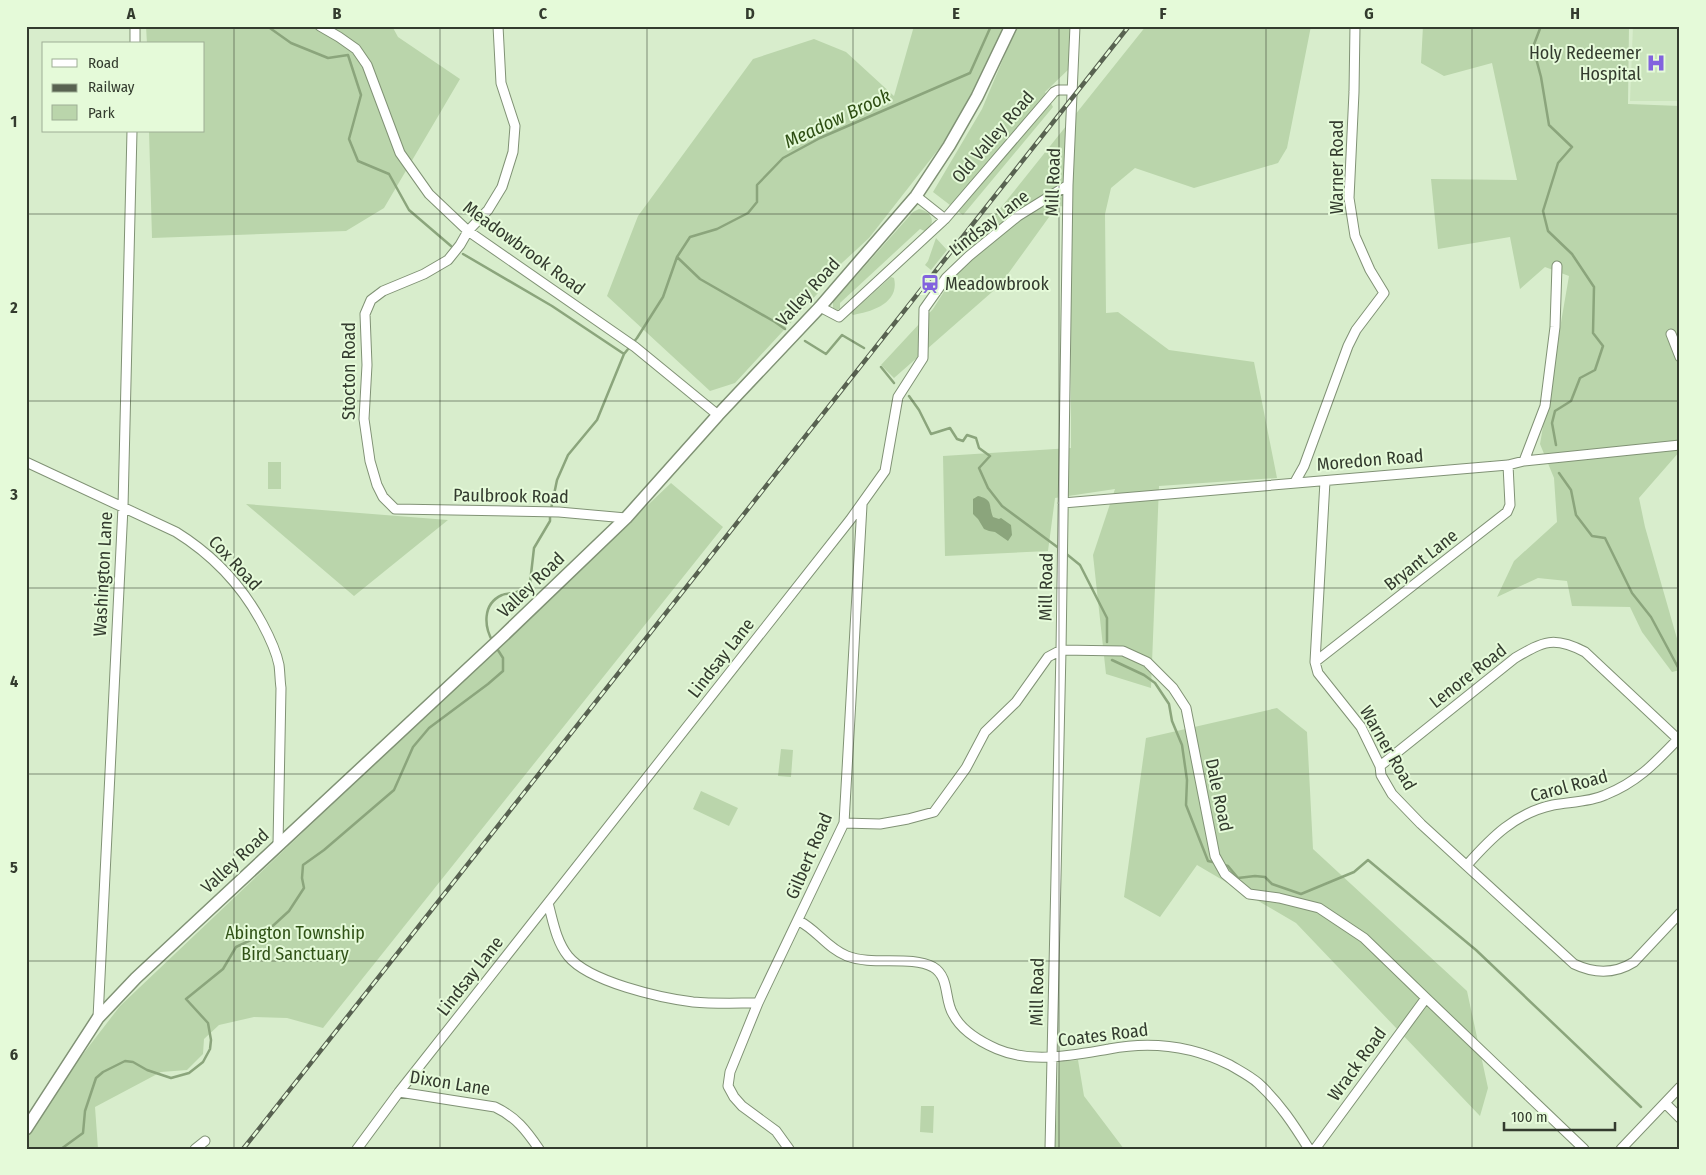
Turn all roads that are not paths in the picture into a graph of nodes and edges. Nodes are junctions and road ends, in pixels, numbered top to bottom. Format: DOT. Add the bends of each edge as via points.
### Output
graph roads {
  1 [pos="135,26"];
  2 [pos="320,26"];
  3 [pos="498,26"];
  4 [pos="1011,26"];
  5 [pos="1075,26"];
  6 [pos="1355,26"];
  7 [pos="135,42"];
  8 [pos="1072,90"];
  9 [pos="132,132"];
  10 [pos="1068,186"];
  11 [pos="916,196"];
  12 [pos="945,218"];
  13 [pos="468,231"];
  14 [pos="1557,266"];
  15 [pos="820,307"];
  16 [pos="1671,334"];
  17 [pos="1680,358"];
  18 [pos="718,415"];
  19 [pos="1680,445"];
  20 [pos="1524,461"];
  21 [pos="26,462"];
  22 [pos="1508,465"];
  23 [pos="1325,481"];
  24 [pos="1295,482"];
  25 [pos="1063,503"];
  26 [pos="862,504"];
  27 [pos="123,508"];
  28 [pos="395,509"];
  29 [pos="626,518"];
  30 [pos="1062,650"];
  31 [pos="1315,662"];
  32 [pos="1679,739"];
  33 [pos="1380,766"];
  34 [pos="844,823"];
  35 [pos="278,845"];
  36 [pos="1467,865"];
  37 [pos="548,903"];
  38 [pos="1680,912"];
  39 [pos="799,921"];
  40 [pos="1426,998"];
  41 [pos="758,1004"];
  42 [pos="98,1018"];
  43 [pos="1052,1057"];
  44 [pos="1680,1087"];
  45 [pos="399,1092"];
  46 [pos="1665,1103"];
  47 [pos="1680,1118"];
  48 [pos="26,1128"];
  49 [pos="205,1141"];
  50 [pos="195,1149"];
  51 [pos="357,1149"];
  52 [pos="539,1149"];
  53 [pos="789,1149"];
  54 [pos="1050,1149"];
  55 [pos="1309,1149"];
  56 [pos="1315,1149"];
  57 [pos="1584,1149"];
  58 [pos="1621,1149"];
  1 -- 7 [label="street"];
  2 -- 13 [label="street, Meadowbrook Road" via="356,49 367,65 400,153 430,194"];
  3 -- 13 [label="street, Stocton Road" via="501,82 515,126 513,152 502,187 488,210"];
  4 -- 11 [label="main road, Valley Road" via="977,97"];
  5 -- 8 [label="street, Mill Road"];
  6 -- 24 [label="street, Warner Road" via="1350,208 1355,236 1384,292 1348,346 1304,466"];
  8 -- 10 [label="street, Mill Road"];
  8 -- 12 [label="street, Old Valley Road" via="1058,90 1051,95"];
  9 -- 27 [label="street, Washington Lane"];
  10 -- 25 [label="street, Mill Road"];
  10 -- 26 [label="street, Lindsay Lane" via="1018,216 969,256 946,278 924,309 923,358 898,397 886,471"];
  11 -- 12 [label="street"];
  11 -- 15 [label="main road, Valley Road"];
  12 -- 15 [label="street, Old Valley Road" via="840,318"];
  13 -- 18 [label="street, Meadowbrook Road" via="635,347"];
  13 -- 28 [label="street, Stocton Road" via="448,260 383,291 371,300 365,314 364,419 370,462 383,498"];
  14 -- 20 [label="street" via="1555,327 1545,406"];
  15 -- 18 [label="main road, Valley Road"];
  16 -- 17 [label="street"];
  18 -- 29 [label="main road, Valley Road"];
  19 -- 20 [label="street, Moredon Road"];
  20 -- 22 [label="street, Moredon Road"];
  21 -- 27 [label="street, Cox Road"];
  22 -- 23 [label="street, Moredon Road"];
  22 -- 31 [label="street, Bryant Lane" via="1510,505 1507,512"];
  23 -- 24 [label="street, Moredon Road"];
  23 -- 31 [label="street"];
  24 -- 25 [label="street, Moredon Road"];
  25 -- 30 [label="street, Mill Road"];
  26 -- 34 [label="street, Gilbert Road"];
  26 -- 37 [label="street, Lindsay Lane"];
  27 -- 35 [label="street, Cox Road" via="176,532 210,557 248,598 270,639 279,666 281,688"];
  27 -- 42 [label="street, Washington Lane"];
  28 -- 29 [label="street, Paulbrook Road" via="559,512"];
  29 -- 35 [label="main road, Valley Road"];
  30 -- 34 [label="street" via="1048,657 1016,702 984,732 966,768 934,812 880,824"];
  30 -- 40 [label="street, Dale Road" via="1123,651 1147,662 1173,688 1186,708 1215,856 1225,874 1249,894 1319,908 1364,938"];
  30 -- 43 [label="street, Mill Road"];
  31 -- 33 [label="street, Warner Road" via="1318,673 1361,728"];
  32 -- 33 [label="street, Lenore Road" via="1585,652 1554,642 1538,645 1515,658"];
  32 -- 36 [label="street, Carol Road" via="1651,767 1622,788 1603,796 1536,810 1508,825 1494,835"];
  33 -- 36 [label="street, Warner Road" via="1381,775 1392,794"];
  34 -- 39 [label="street, Gilbert Road"];
  35 -- 42 [label="main road, Valley Road" via="136,978"];
  36 -- 38 [label="street, Warner Road" via="1574,964 1588,970 1615,970 1634,962"];
  37 -- 41 [label="street" via="558,940 569,958 614,983 694,1002"];
  37 -- 45 [label="street, Lindsay Lane"];
  39 -- 41 [label="street, Gilbert Road"];
  39 -- 43 [label="street, Coates Road" via="831,947 848,956 933,967 943,978 953,1015 970,1033 1008,1053"];
  40 -- 56 [label="street, Wrack Road"];
  40 -- 57 [label="street, Dale Road"];
  41 -- 53 [label="street, Gilbert Road" via="730,1072 728,1086 742,1106 776,1131"];
  42 -- 48 [label="main road, Valley Road"];
  43 -- 54 [label="street, Mill Road"];
  43 -- 55 [label="street, Coates Road" via="1146,1044 1211,1056 1258,1083 1280,1106"];
  44 -- 46 [label="street"];
  45 -- 51 [label="street, Lindsay Lane"];
  45 -- 52 [label="street, Dixon Lane" via="495,1107 521,1123"];
  46 -- 47 [label="street"];
  46 -- 58 [label="street"];
  49 -- 50 [label="street"];
}
